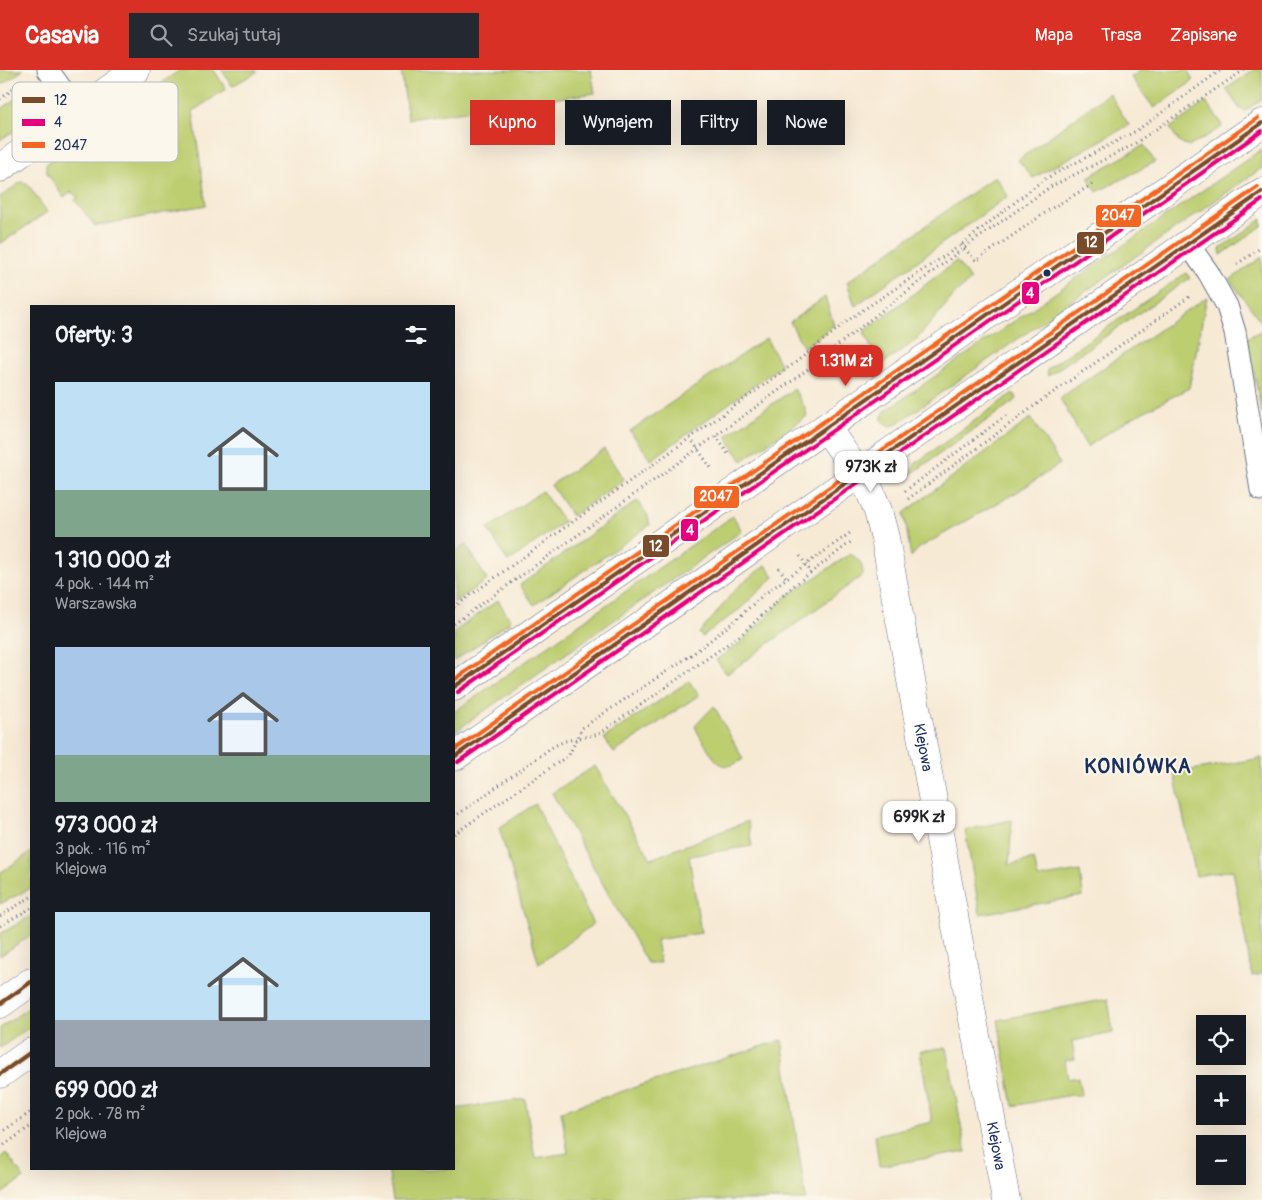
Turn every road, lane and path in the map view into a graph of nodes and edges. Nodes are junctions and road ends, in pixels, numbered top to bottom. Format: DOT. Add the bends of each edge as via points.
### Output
graph roads {
  1 [pos="48,70"];
  2 [pos="136,70"];
  3 [pos="1222,70"];
  4 [pos="1244,70"];
  5 [pos="57,82"];
  6 [pos="119,82"];
  7 [pos="1262,123"];
  8 [pos="12,159"];
  9 [pos="0,168"];
  10 [pos="1093,184"];
  11 [pos="1262,192"];
  12 [pos="1188,244"];
  13 [pos="961,245"];
  14 [pos="964,248"];
  15 [pos="1012,410"];
  16 [pos="826,427"];
  17 [pos="859,475"];
  18 [pos="1262,490"];
  19 [pos="878,511"];
  20 [pos="455,606"];
  21 [pos="455,623"];
  22 [pos="455,686"];
  23 [pos="455,755"];
  24 [pos="499,786"];
  25 [pos="455,816"];
  26 [pos="455,833"];
  27 [pos="30,898"];
  28 [pos="30,909"];
  29 [pos="0,916"];
  30 [pos="0,926"];
  31 [pos="30,983"];
  32 [pos="0,1004"];
  33 [pos="30,1053"];
  34 [pos="0,1074"];
  35 [pos="30,1113"];
  36 [pos="30,1127"];
  37 [pos="0,1134"];
  38 [pos="0,1148"];
  39 [pos="1006,1200"];
  1 -- 5 [label="lane"];
  2 -- 6 [label="main road"];
  3 -- 13 [label="path" via="1136,131 1043,180"];
  4 -- 14 [label="path" via="1131,146 1050,187"];
  7 -- 16 [label="main road"];
  8 -- 9 [label="main road"];
  10 -- 14 [label="path" via="1052,208 976,262"];
  11 -- 12 [label="main road"];
  12 -- 17 [label="main road"];
  12 -- 18 [label="lane" via="1227,306"];
  13 -- 14 [label="path"];
  13 -- 20 [label="path" via="854,316 796,362"];
  14 -- 21 [label="path" via="802,373"];
  15 -- 19 [label="path"];
  16 -- 17 [label="main road, Klejowa"];
  16 -- 22 [label="main road"];
  17 -- 19 [label="main road, Klejowa"];
  17 -- 23 [label="main road"];
  19 -- 26 [label="path" via="763,595 694,653 582,728 569,755"];
  19 -- 39 [label="main road, Klejowa" via="892,571"];
  24 -- 25 [label="path"];
  27 -- 29 [label="path"];
  28 -- 30 [label="path"];
  31 -- 32 [label="main road"];
  33 -- 34 [label="main road"];
  35 -- 37 [label="path"];
  36 -- 38 [label="path"];
}
